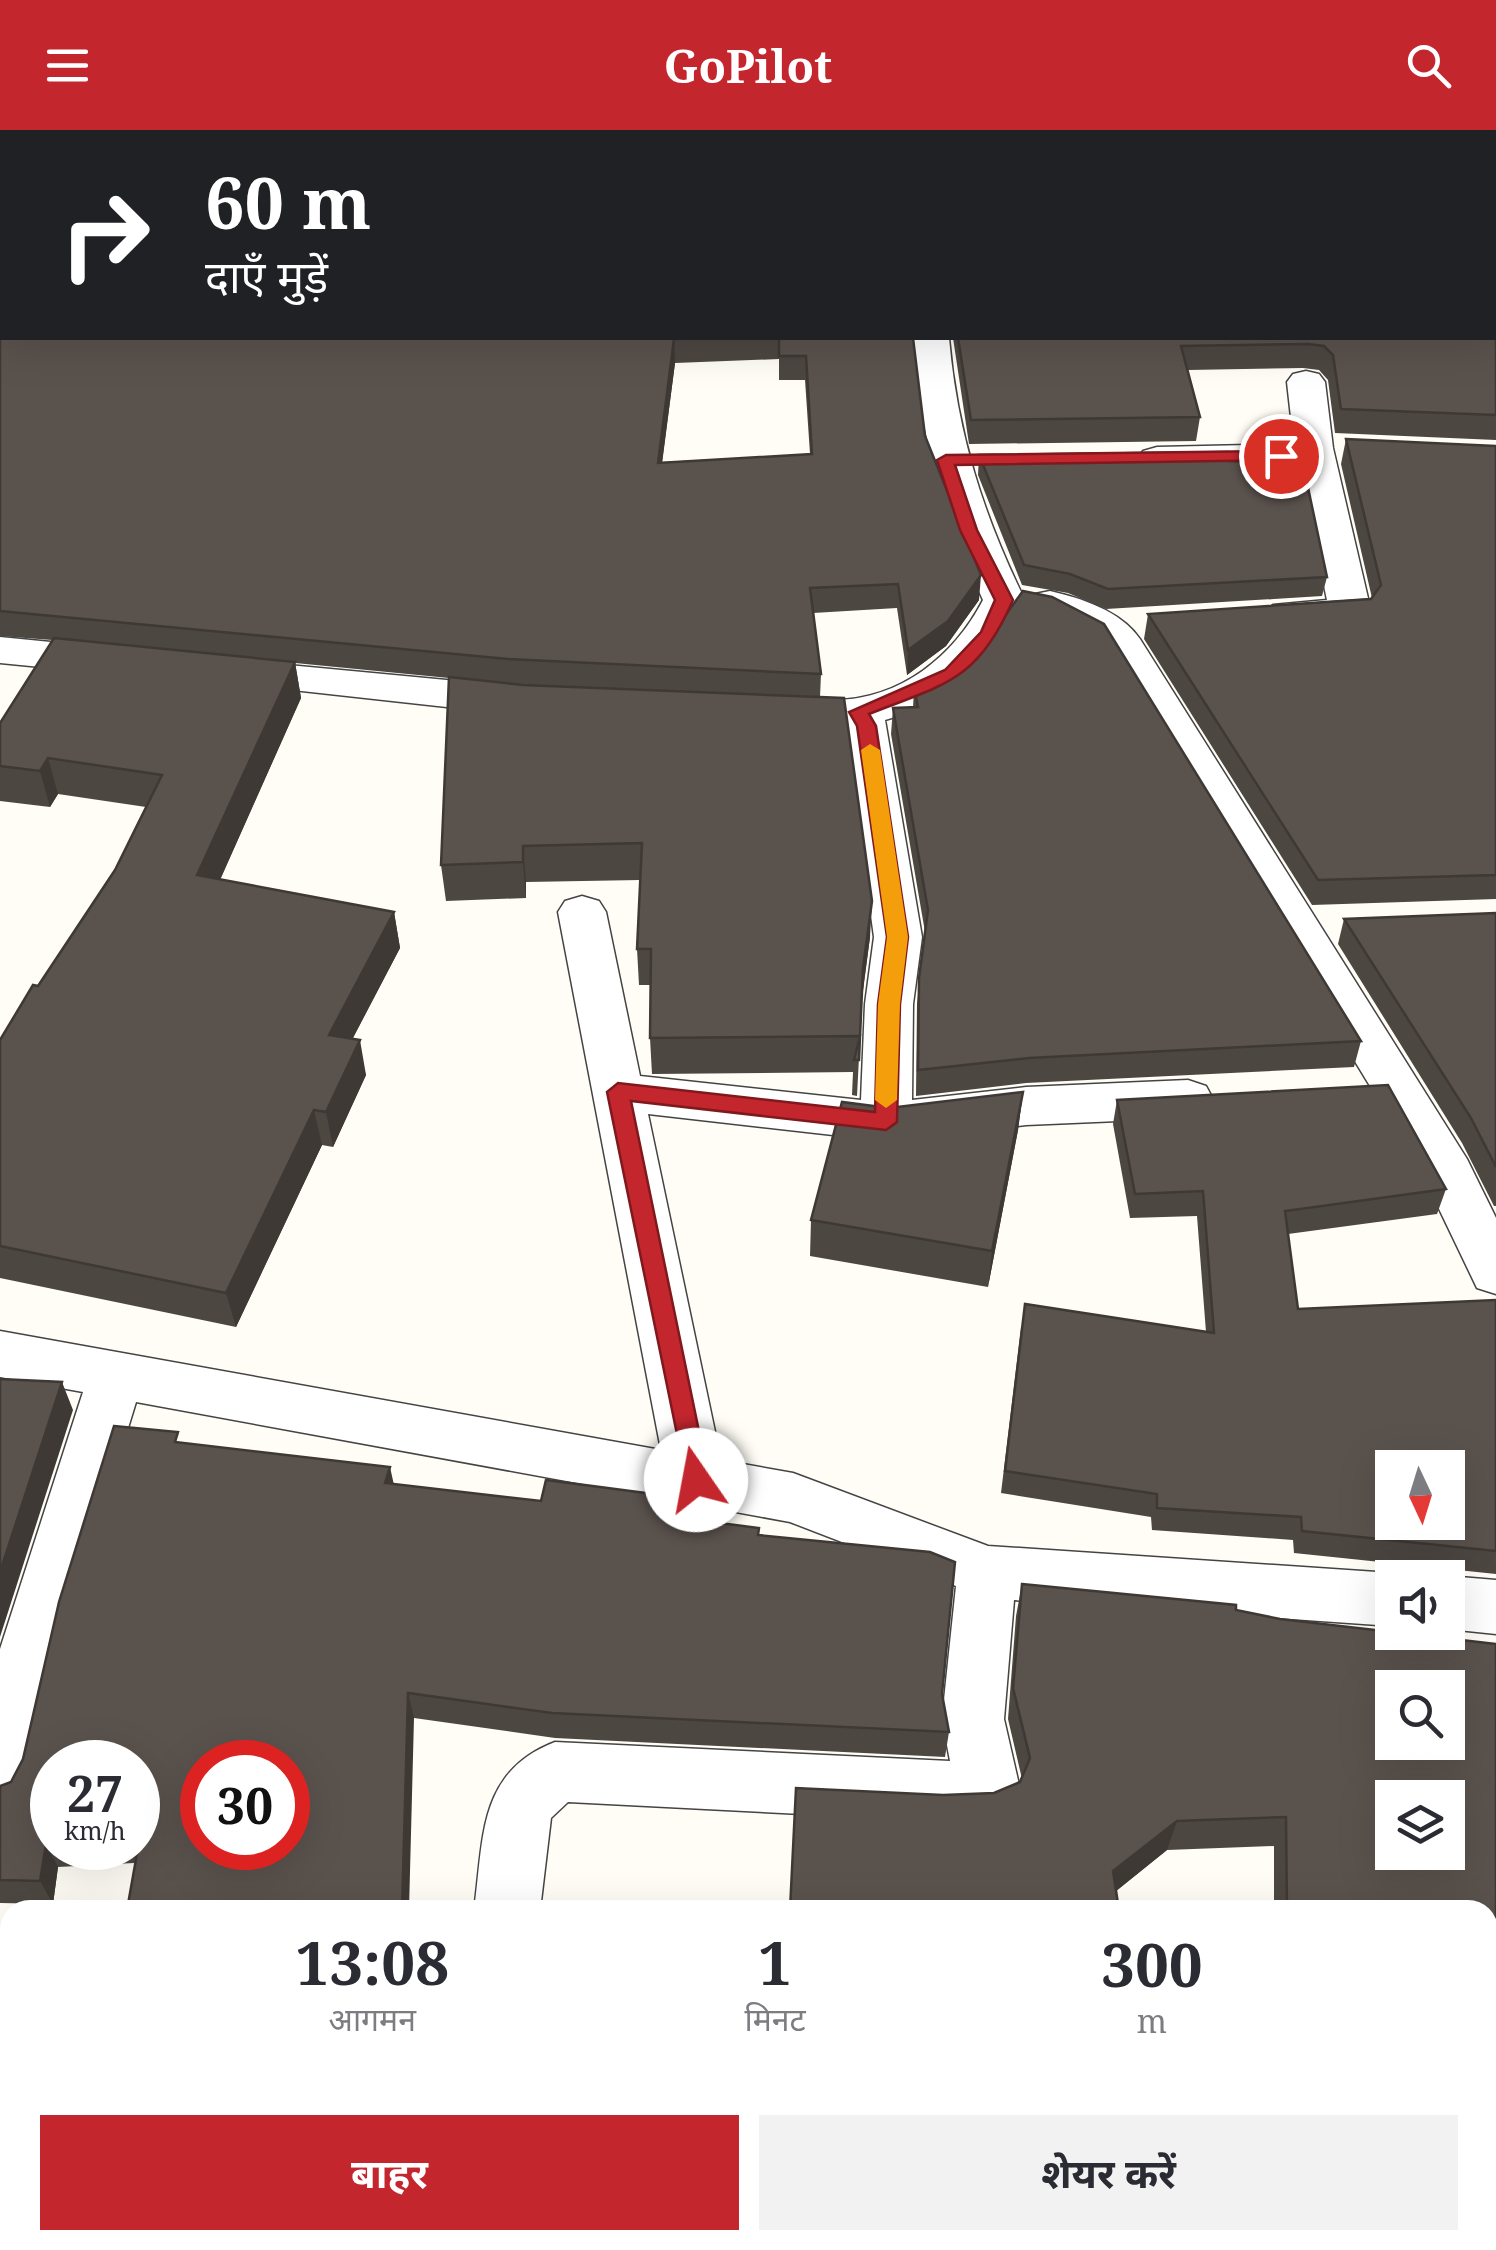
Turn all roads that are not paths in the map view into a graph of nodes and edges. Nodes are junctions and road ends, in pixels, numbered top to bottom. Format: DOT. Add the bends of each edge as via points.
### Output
graph roads {
  1 [pos="932,340"];
  2 [pos="1306,382"];
  3 [pos="1326,450"];
  4 [pos="1115,460"];
  5 [pos="1004,600"];
  6 [pos="1243,616"];
  7 [pos="1160,622"];
  8 [pos="1097,626"];
  9 [pos="0,650"];
  10 [pos="553,704"];
  11 [pos="727,710"];
  12 [pos="858,712"];
  13 [pos="582,912"];
  14 [pos="1352,923"];
  15 [pos="1299,926"];
  16 [pos="1393,1087"];
  17 [pos="1334,1090"];
  18 [pos="618,1092"];
  19 [pos="1235,1096"];
  20 [pos="886,1122"];
  21 [pos="1496,1273"];
  22 [pos="0,1354"];
  23 [pos="118,1374"];
  24 [pos="696,1480"];
  25 [pos="987,1572"];
  26 [pos="1375,1599"];
  27 [pos="1465,1605"];
  28 [pos="1496,1607"];
  29 [pos="0,1782"];
  30 [pos="508,1900"];
  1 -- 5 [label="street" via="964,460 968,530"];
  2 -- 3 [label="street"];
  3 -- 4 [label="street"];
  3 -- 6 [label="street" via="1350,611"];
  5 -- 8 [label="street" via="1070,608"];
  5 -- 12 [label="street" via="989,634 952,674"];
  7 -- 8 [label="street"];
  8 -- 15 [label="street" via="1119,640"];
  9 -- 10 [label="street"];
  11 -- 12 [label="street"];
  12 -- 20 [label="street" via="867,726 898,937"];
  13 -- 18 [label="street"];
  14 -- 15 [label="street"];
  15 -- 16 [label="street"];
  16 -- 17 [label="street"];
  16 -- 21 [label="street" via="1441,1160"];
  18 -- 20 [label="street"];
  18 -- 24 [label="street"];
  19 -- 20 [label="street" via="1026,1106"];
  22 -- 23 [label="street"];
  23 -- 24 [label="street"];
  23 -- 29 [label="street" via="62,1534"];
  24 -- 25 [label="street" via="793,1498"];
  25 -- 26 [label="street"];
  25 -- 30 [label="street" via="974,1719 988,1789 556,1772 520,1804"];
  27 -- 28 [label="street"];
}
